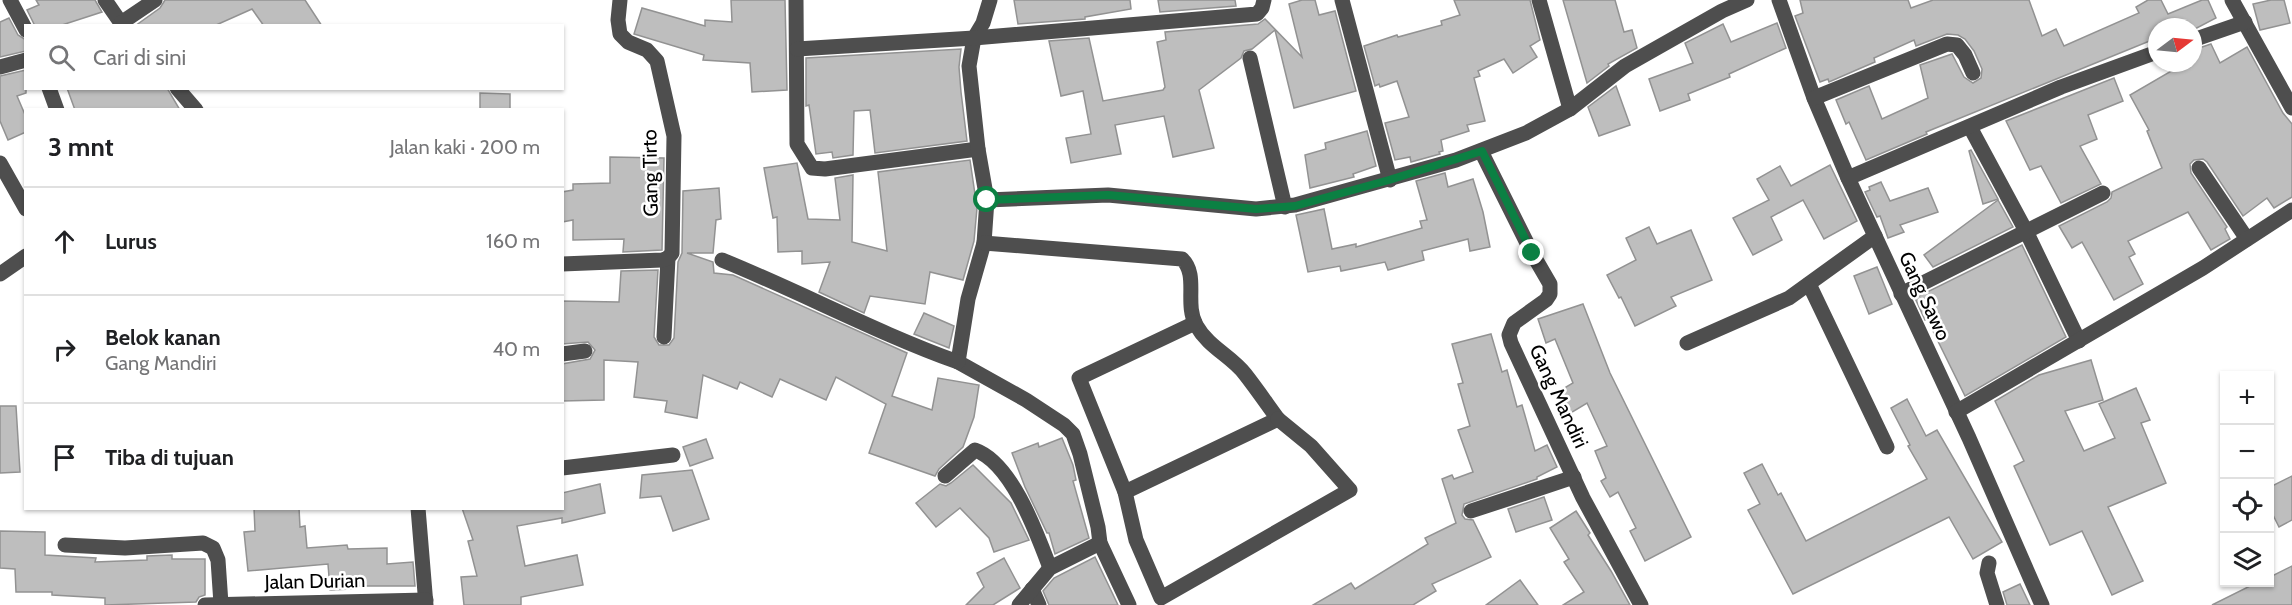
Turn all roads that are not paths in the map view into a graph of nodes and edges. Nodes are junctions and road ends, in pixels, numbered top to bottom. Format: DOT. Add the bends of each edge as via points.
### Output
graph roads {
  1 [pos="10,0"];
  2 [pos="105,0"];
  3 [pos="155,0"];
  4 [pos="620,0"];
  5 [pos="796,0"];
  6 [pos="990,0"];
  7 [pos="1264,0"];
  8 [pos="1342,0"];
  9 [pos="1539,0"];
  10 [pos="1748,0"];
  11 [pos="1779,0"];
  12 [pos="2236,1"];
  13 [pos="2245,22"];
  14 [pos="122,24"];
  15 [pos="24,26"];
  16 [pos="2202,37"];
  17 [pos="975,38"];
  18 [pos="797,49"];
  19 [pos="2148,55"];
  20 [pos="1250,58"];
  21 [pos="24,61"];
  22 [pos="0,67"];
  23 [pos="1973,74"];
  24 [pos="50,90"];
  25 [pos="179,90"];
  26 [pos="1814,98"];
  27 [pos="56,108"];
  28 [pos="194,108"];
  29 [pos="2292,108"];
  30 [pos="1570,109"];
  31 [pos="1970,127"];
  32 [pos="978,149"];
  33 [pos="1482,151"];
  34 [pos="0,163"];
  35 [pos="2199,168"];
  36 [pos="1848,178"];
  37 [pos="1389,180"];
  38 [pos="2103,193"];
  39 [pos="987,200"];
  40 [pos="24,205"];
  41 [pos="1285,207"];
  42 [pos="2292,210"];
  43 [pos="2026,231"];
  44 [pos="1875,236"];
  45 [pos="2247,239"];
  46 [pos="984,243"];
  47 [pos="24,257"];
  48 [pos="668,258"];
  49 [pos="722,260"];
  50 [pos="564,264"];
  51 [pos="0,274"];
  52 [pos="1809,284"];
  53 [pos="1900,294"];
  54 [pos="1195,323"];
  55 [pos="664,337"];
  56 [pos="2079,341"];
  57 [pos="1687,343"];
  58 [pos="585,351"];
  59 [pos="564,354"];
  60 [pos="958,362"];
  61 [pos="1956,412"];
  62 [pos="1278,419"];
  63 [pos="1887,447"];
  64 [pos="673,455"];
  65 [pos="564,468"];
  66 [pos="945,476"];
  67 [pos="1574,477"];
  68 [pos="1125,492"];
  69 [pos="418,510"];
  70 [pos="1471,511"];
  71 [pos="1100,543"];
  72 [pos="65,544"];
  73 [pos="1989,563"];
  74 [pos="1050,568"];
  75 [pos="1032,589"];
  76 [pos="426,602"];
  77 [pos="221,604"];
  78 [pos="205,605"];
  79 [pos="1019,605"];
  80 [pos="1039,605"];
  81 [pos="1129,605"];
  82 [pos="1641,605"];
  83 [pos="1996,605"];
  84 [pos="2042,605"];
  1 -- 15 [label="street"];
  2 -- 14 [label="street"];
  3 -- 14 [label="street"];
  4 -- 48 [label="street, Gang Tirto" via="620,34 657,61 674,136 672,253"];
  5 -- 18 [label="street"];
  6 -- 17 [label="street"];
  7 -- 17 [label="street" via="1257,14"];
  8 -- 37 [label="street"];
  9 -- 30 [label="street"];
  10 -- 30 [label="street" via="1625,66"];
  11 -- 26 [label="street, Gang Sawo"];
  12 -- 13 [label="street"];
  13 -- 16 [label="street"];
  13 -- 29 [label="street"];
  17 -- 18 [label="street"];
  17 -- 32 [label="street" via="969,66"];
  18 -- 32 [label="street" via="797,144 812,168 825,170"];
  19 -- 31 [label="street" via="2061,87"];
  20 -- 41 [label="street"];
  21 -- 22 [label="street"];
  23 -- 26 [label="street" via="1965,54 1957,45 1947,44"];
  24 -- 27 [label="street"];
  25 -- 28 [label="street"];
  26 -- 36 [label="street, Gang Sawo"];
  30 -- 33 [label="street"];
  31 -- 36 [label="street"];
  31 -- 43 [label="street"];
  32 -- 39 [label="street"];
  33 -- 37 [label="street"];
  33 -- 67 [label="street, Gang Mandiri" via="1550,284 1546,300 1514,323 1509,335"];
  34 -- 40 [label="street"];
  35 -- 45 [label="street"];
  36 -- 44 [label="street, Gang Sawo"];
  37 -- 41 [label="street"];
  38 -- 43 [label="street"];
  39 -- 41 [label="street" via="1108,195 1256,209"];
  39 -- 46 [label="street"];
  42 -- 45 [label="street"];
  43 -- 53 [label="street"];
  43 -- 56 [label="street"];
  44 -- 52 [label="street"];
  44 -- 53 [label="street, Gang Sawo"];
  45 -- 56 [label="street"];
  46 -- 54 [label="street" via="1182,259 1189,266"];
  46 -- 60 [label="street" via="968,299"];
  47 -- 51 [label="street"];
  48 -- 50 [label="street"];
  48 -- 55 [label="street, Gang Tirto"];
  49 -- 60 [label="street" via="918,348"];
  52 -- 57 [label="street" via="1789,298"];
  52 -- 63 [label="street"];
  53 -- 61 [label="street, Gang Sawo"];
  54 -- 62 [label="street" via="1210,345 1244,372"];
  54 -- 68 [label="street" via="1079,378"];
  56 -- 61 [label="street"];
  58 -- 59 [label="street"];
  60 -- 71 [label="street" via="1026,400 1073,434"];
  61 -- 84 [label="street, Gang Sawo"];
  62 -- 68 [label="street"];
  62 -- 68 [label="street" via="1311,446 1350,490 1161,598 1136,540"];
  64 -- 65 [label="street"];
  66 -- 74 [label="street" via="975,450 995,465 1026,508"];
  67 -- 70 [label="street"];
  67 -- 82 [label="street, Gang Mandiri"];
  69 -- 76 [label="street"];
  71 -- 74 [label="street"];
  71 -- 81 [label="street"];
  72 -- 77 [label="street" via="125,548 203,543 213,548 218,560"];
  73 -- 83 [label="street" via="1987,573"];
  74 -- 75 [label="street"];
  75 -- 79 [label="street"];
  75 -- 80 [label="street"];
  76 -- 77 [label="street, Jalan Durian"];
  77 -- 78 [label="street, Jalan Durian"];
}
